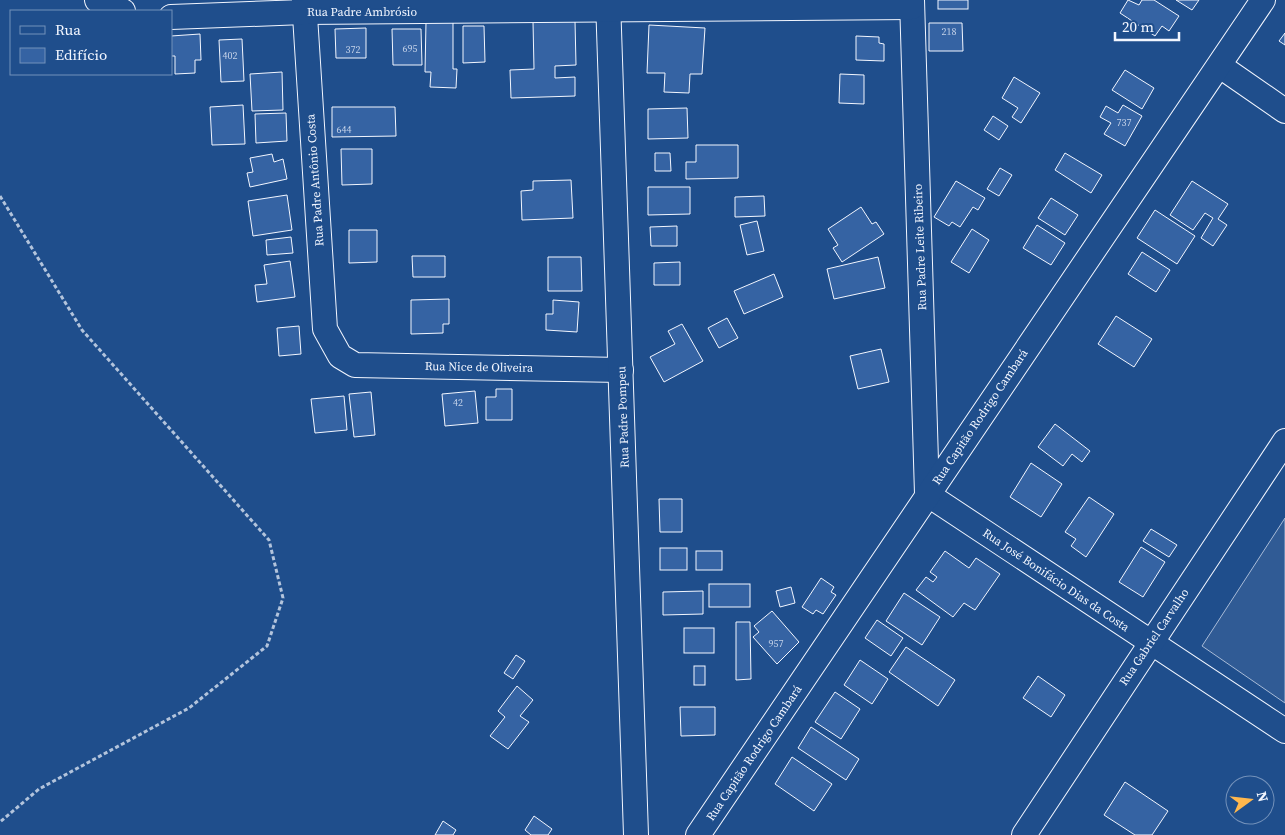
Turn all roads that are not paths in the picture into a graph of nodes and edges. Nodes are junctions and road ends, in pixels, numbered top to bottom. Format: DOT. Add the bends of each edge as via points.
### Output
graph roads {
  1 [pos="97,0"];
  2 [pos="1263,0"];
  3 [pos="912,4"];
  4 [pos="608,5"];
  5 [pos="304,6"];
  6 [pos="120,10"];
  7 [pos="172,17"];
  8 [pos="1220,66"];
  9 [pos="1285,110"];
  10 [pos="340,356"];
  11 [pos="621,370"];
  12 [pos="1285,441"];
  13 [pos="928,494"];
  14 [pos="1150,643"];
  15 [pos="1285,731"];
  16 [pos="636,835"];
  17 [pos="698,835"];
  18 [pos="1024,835"];
  1 -- 6 [label="street"];
  2 -- 8 [label="street, Rua Capitão Rodrigo Cambará"];
  3 -- 4 [label="street, Rua Padre Ambrósio"];
  3 -- 13 [label="street, Rua Padre Leite Ribeiro"];
  4 -- 5 [label="street, Rua Padre Ambrósio"];
  4 -- 11 [label="street, Rua Padre Pompeu"];
  5 -- 7 [label="street, Rua Padre Ambrósio"];
  5 -- 10 [label="street, Rua Padre Antônio Costa" via="325,329"];
  8 -- 9 [label="street"];
  8 -- 13 [label="street, Rua Capitão Rodrigo Cambará"];
  10 -- 11 [label="street, Rua Nice de Oliveira" via="355,365"];
  11 -- 16 [label="street, Rua Padre Pompeu"];
  12 -- 14 [label="street, Rua Gabriel Carvalho"];
  13 -- 14 [label="street, Rua José Bonifácio Dias da Costa"];
  13 -- 17 [label="street, Rua Capitão Rodrigo Cambará"];
  14 -- 15 [label="street, Rua José Bonifácio Dias da Costa"];
  14 -- 18 [label="street, Rua Gabriel Carvalho"];
}
